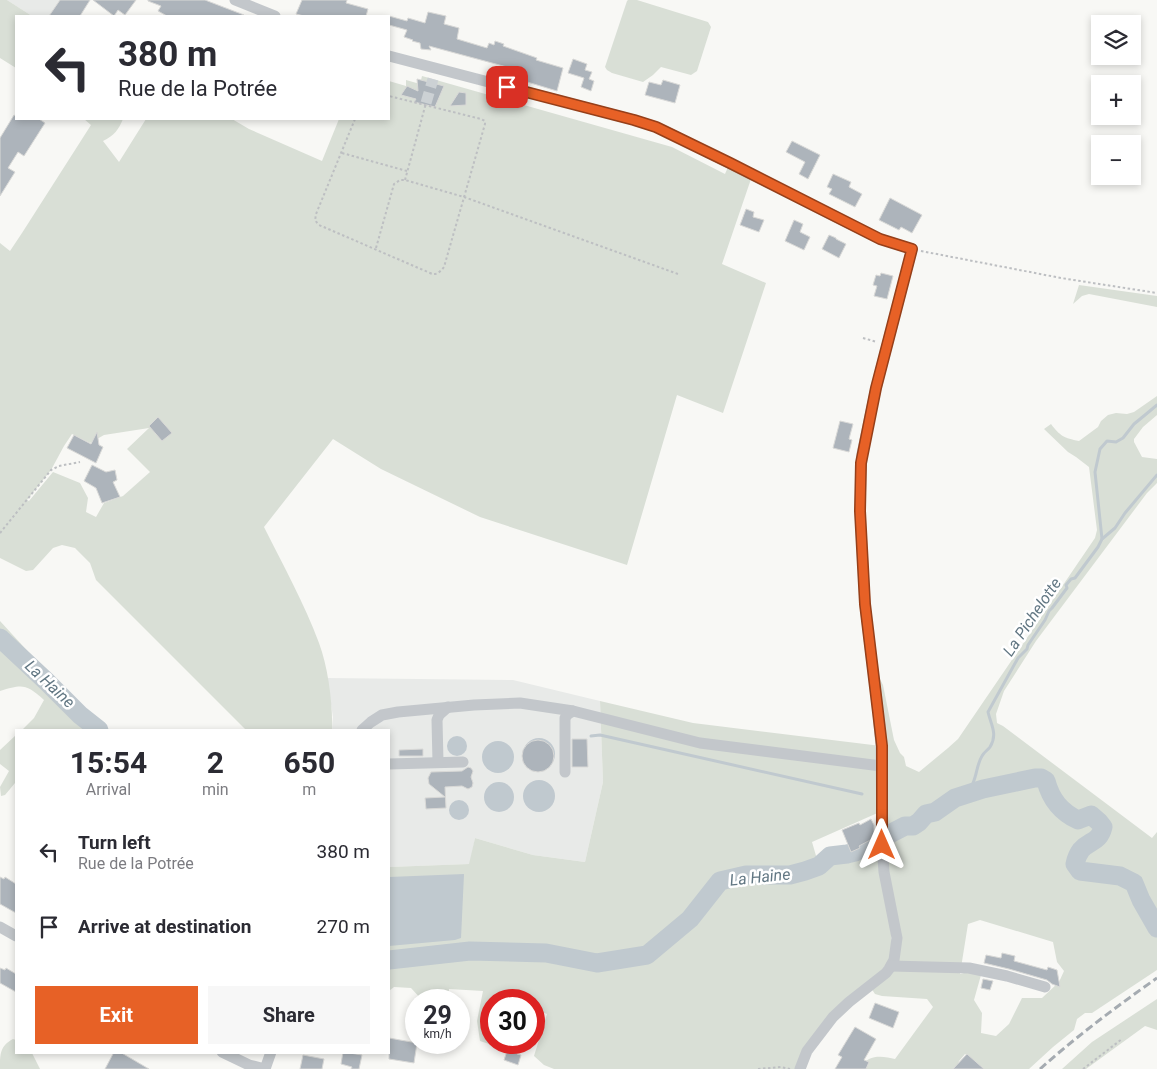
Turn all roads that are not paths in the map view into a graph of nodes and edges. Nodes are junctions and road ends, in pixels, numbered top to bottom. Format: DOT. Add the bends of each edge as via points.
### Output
graph roads {
  1 [pos="235,0"];
  2 [pos="272,15"];
  3 [pos="390,56"];
  4 [pos="448,707"];
  5 [pos="573,711"];
  6 [pos="363,729"];
  7 [pos="438,762"];
  8 [pos="463,762"];
  9 [pos="390,764"];
  10 [pos="881,766"];
  11 [pos="565,772"];
  12 [pos="0,927"];
  13 [pos="15,935"];
  14 [pos="891,966"];
  15 [pos="1044,987"];
  16 [pos="226,1054"];
  17 [pos="270,1054"];
  18 [pos="249,1067"];
  19 [pos="265,1069"];
  20 [pos="800,1069"];
  1 -- 2 [label="street"];
  3 -- 10 [label="street" via="434,74 656,127 880,239 912,249 862,454 860,511 865,604 882,746"];
  4 -- 5 [label="street" via="520,703"];
  4 -- 6 [label="street" via="382,715"];
  4 -- 7 [label="street" via="437,720"];
  5 -- 10 [label="street" via="700,743"];
  5 -- 11 [label="street" via="565,718"];
  7 -- 8 [label="street"];
  7 -- 9 [label="street"];
  10 -- 14 [label="street" via="884,872 897,938"];
  12 -- 13 [label="street"];
  14 -- 15 [label="street" via="969,968"];
  14 -- 20 [label="street" via="833,1017 807,1051"];
  16 -- 18 [label="street"];
  17 -- 19 [label="street"];
  18 -- 19 [label="street"];
}
